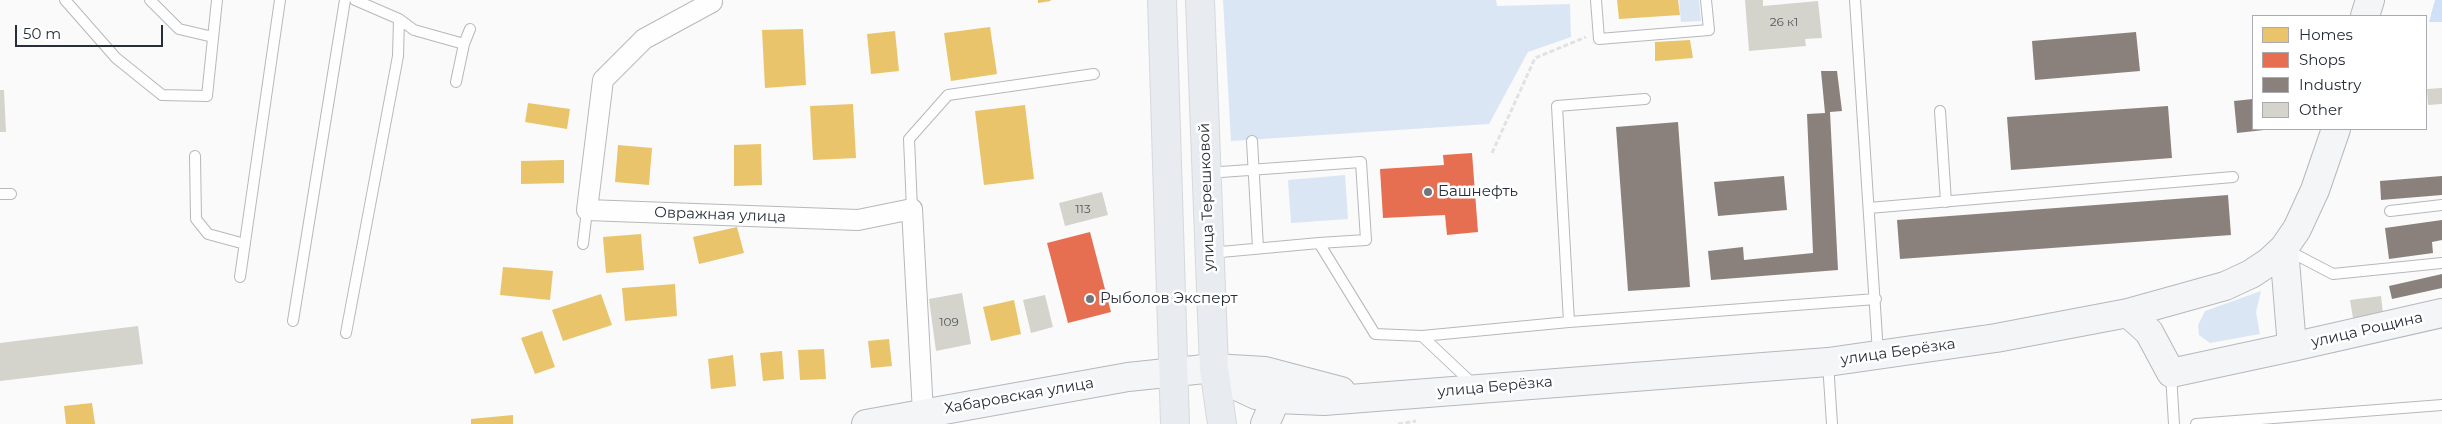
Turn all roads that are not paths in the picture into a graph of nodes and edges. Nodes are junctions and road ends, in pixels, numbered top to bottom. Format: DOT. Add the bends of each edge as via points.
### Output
graph roads {
  1 [pos="65,0"];
  2 [pos="150,0"];
  3 [pos="217,0"];
  4 [pos="280,0"];
  5 [pos="345,0"];
  6 [pos="355,0"];
  7 [pos="1162,0"];
  8 [pos="1200,0"];
  9 [pos="1596,0"];
  10 [pos="1706,0"];
  11 [pos="1855,0"];
  12 [pos="2370,0"];
  13 [pos="715,1"];
  14 [pos="2365,15"];
  15 [pos="399,19"];
  16 [pos="470,29"];
  17 [pos="213,37"];
  18 [pos="464,44"];
  19 [pos="1094,74"];
  20 [pos="456,82"];
  21 [pos="1645,99"];
  22 [pos="1940,110"];
  23 [pos="2336,130"];
  24 [pos="1252,141"];
  25 [pos="195,156"];
  26 [pos="1254,171"];
  27 [pos="1206,173"];
  28 [pos="2233,177"];
  29 [pos="0,194"];
  30 [pos="11,194"];
  31 [pos="1946,202"];
  32 [pos="2442,206"];
  33 [pos="1869,208"];
  34 [pos="912,209"];
  35 [pos="587,210"];
  36 [pos="2390,211"];
  37 [pos="1319,243"];
  38 [pos="245,244"];
  39 [pos="583,244"];
  40 [pos="1258,248"];
  41 [pos="2284,248"];
  42 [pos="1209,253"];
  43 [pos="2442,263"];
  44 [pos="240,277"];
  45 [pos="1876,299"];
  46 [pos="2442,312"];
  47 [pos="2128,313"];
  48 [pos="293,321"];
  49 [pos="1569,322"];
  50 [pos="346,333"];
  51 [pos="1422,336"];
  52 [pos="2292,347"];
  53 [pos="1878,356"];
  54 [pos="1828,362"];
  55 [pos="1214,368"];
  56 [pos="1173,372"];
  57 [pos="2171,373"];
  58 [pos="1478,388"];
  59 [pos="1364,398"];
  60 [pos="1276,399"];
  61 [pos="2442,404"];
  62 [pos="923,413"];
  63 [pos="866,424"];
  64 [pos="1175,424"];
  65 [pos="1222,424"];
  66 [pos="1265,424"];
  67 [pos="1832,424"];
  68 [pos="2174,424"];
  69 [pos="2196,424"];
  1 -- 17 [label="lane" via="116,58 162,95 207,96"];
  2 -- 17 [label="lane" via="179,29"];
  3 -- 17 [label="lane"];
  4 -- 38 [label="lane"];
  5 -- 48 [label="lane"];
  6 -- 15 [label="lane"];
  7 -- 56 [label="main road"];
  8 -- 27 [label="main road, улица Терешковой"];
  9 -- 10 [label="lane" via="1599,39 1709,30"];
  11 -- 33 [label="lane"];
  12 -- 14 [label="main road"];
  13 -- 35 [label="street" via="644,39 604,80"];
  15 -- 18 [label="lane" via="414,30"];
  15 -- 50 [label="lane" via="398,56"];
  16 -- 18 [label="lane"];
  18 -- 20 [label="lane"];
  19 -- 34 [label="lane" via="948,95 908,139"];
  21 -- 49 [label="lane" via="1557,106"];
  22 -- 31 [label="lane"];
  23 -- 41 [label="main road, улица Берёзка" via="2316,190"];
  24 -- 26 [label="lane"];
  25 -- 38 [label="lane" via="196,219 208,234"];
  26 -- 27 [label="lane"];
  26 -- 37 [label="lane" via="1361,162 1366,240"];
  26 -- 40 [label="lane"];
  27 -- 42 [label="main road, улица Терешковой"];
  28 -- 31 [label="lane"];
  29 -- 30 [label="lane"];
  31 -- 33 [label="lane"];
  32 -- 36 [label="lane"];
  33 -- 45 [label="lane"];
  34 -- 35 [label="street, Овражная улица" via="858,220"];
  34 -- 62 [label="street"];
  35 -- 39 [label="lane"];
  37 -- 40 [label="lane"];
  37 -- 51 [label="lane" via="1375,334"];
  38 -- 44 [label="lane"];
  40 -- 42 [label="lane"];
  41 -- 43 [label="lane" via="2333,274"];
  41 -- 47 [label="main road, улица Берёзка" via="2251,274 2225,286"];
  41 -- 52 [label="main road"];
  42 -- 55 [label="main road, улица Терешковой"];
  45 -- 49 [label="lane"];
  45 -- 53 [label="lane"];
  46 -- 52 [label="main road, улица Рощина"];
  47 -- 53 [label="main road, улица Берёзка"];
  47 -- 57 [label="main road" via="2149,332"];
  49 -- 51 [label="lane"];
  51 -- 58 [label="lane"];
  52 -- 57 [label="main road, улица Рощина"];
  53 -- 54 [label="main road, улица Берёзка"];
  54 -- 58 [label="main road, улица Берёзка"];
  54 -- 67 [label="lane"];
  55 -- 56 [label="main road, улица Берёзка"];
  55 -- 59 [label="main road, улица Берёзка" via="1265,371"];
  55 -- 60 [label="main road, улица Берёзка" via="1256,396"];
  55 -- 65 [label="main road, улица Терешковой"];
  56 -- 62 [label="main road, Хабаровская улица"];
  56 -- 64 [label="main road"];
  57 -- 68 [label="lane"];
  58 -- 59 [label="main road, улица Берёзка"];
  59 -- 60 [label="main road, улица Берёзка" via="1324,401"];
  60 -- 66 [label="main road"];
  61 -- 69 [label="lane"];
  62 -- 63 [label="main road, Хабаровская улица"];
}
